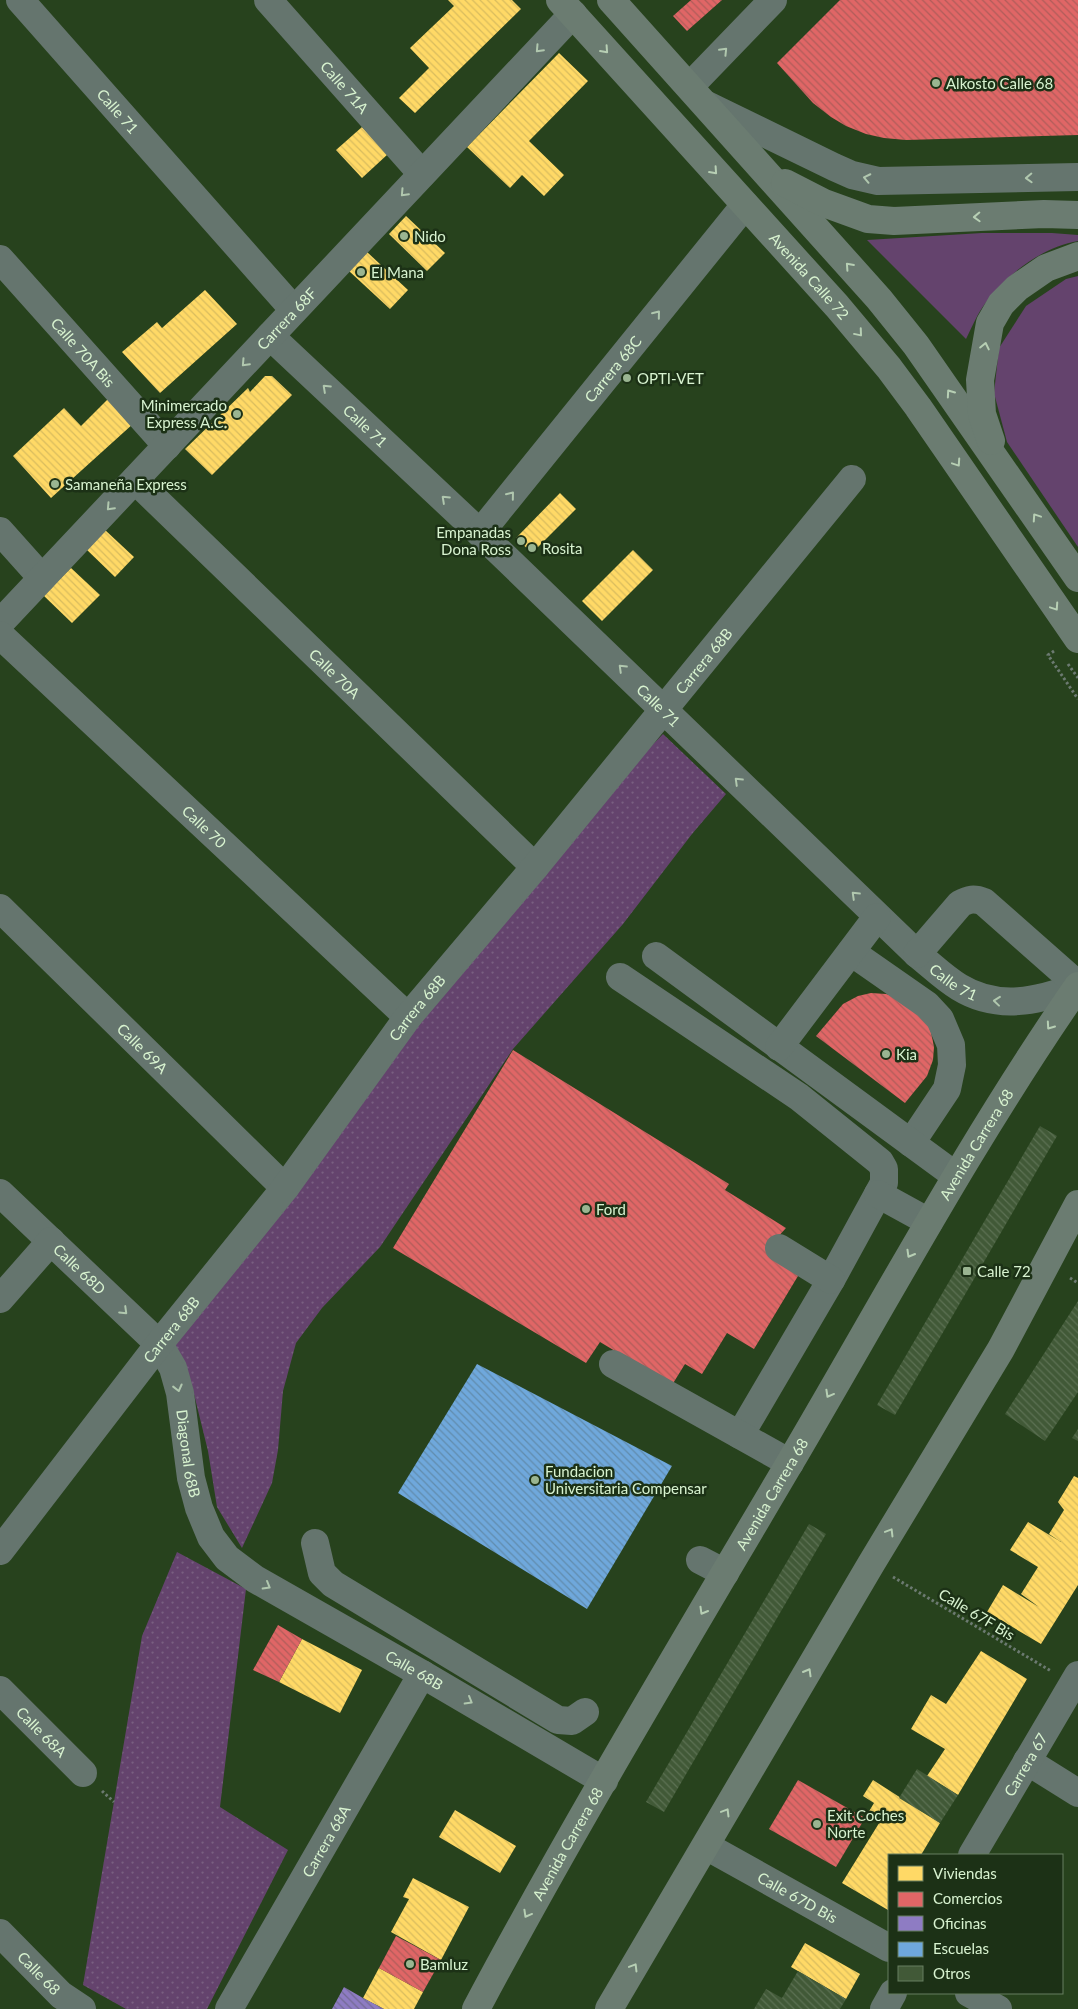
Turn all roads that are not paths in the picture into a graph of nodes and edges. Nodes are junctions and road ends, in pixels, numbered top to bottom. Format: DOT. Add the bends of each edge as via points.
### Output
graph roads {
  1 [pos="20,0"];
  2 [pos="268,0"];
  3 [pos="611,0"];
  4 [pos="774,0"];
  5 [pos="566,7"];
  6 [pos="698,96"];
  7 [pos="422,174"];
  8 [pos="771,176"];
  9 [pos="1078,176"];
  10 [pos="745,205"];
  11 [pos="1078,215"];
  12 [pos="1078,256"];
  13 [pos="0,259"];
  14 [pos="294,310"];
  15 [pos="270,336"];
  16 [pos="167,446"];
  17 [pos="998,462"];
  18 [pos="852,479"];
  19 [pos="135,480"];
  20 [pos="0,531"];
  21 [pos="480,533"];
  22 [pos="1071,568"];
  23 [pos="42,578"];
  24 [pos="0,623"];
  25 [pos="0,635"];
  26 [pos="1066,649"];
  27 [pos="663,708"];
  28 [pos="535,867"];
  29 [pos="0,908"];
  30 [pos="877,917"];
  31 [pos="851,952"];
  32 [pos="917,954"];
  33 [pos="656,956"];
  34 [pos="620,977"];
  35 [pos="1078,986"];
  36 [pos="408,1017"];
  37 [pos="779,1046"];
  38 [pos="911,1143"];
  39 [pos="956,1176"];
  40 [pos="285,1188"];
  41 [pos="0,1193"];
  42 [pos="878,1194"];
  43 [pos="1078,1204"];
  44 [pos="929,1222"];
  45 [pos="50,1241"];
  46 [pos="779,1248"];
  47 [pos="831,1280"];
  48 [pos="0,1299"];
  49 [pos="159,1344"];
  50 [pos="613,1364"];
  51 [pos="740,1435"];
  52 [pos="790,1463"];
  53 [pos="315,1544"];
  54 [pos="0,1551"];
  55 [pos="226,1558"];
  56 [pos="700,1560"];
  57 [pos="725,1573"];
  58 [pos="349,1594"];
  59 [pos="386,1616"];
  60 [pos="332,1624"];
  61 [pos="370,1645"];
  62 [pos="422,1674"];
  63 [pos="1075,1679"];
  64 [pos="0,1690"];
  65 [pos="585,1712"];
  66 [pos="1027,1761"];
  67 [pos="83,1773"];
  68 [pos="604,1781"];
  69 [pos="1078,1793"];
  70 [pos="706,1846"];
  71 [pos="973,1854"];
  72 [pos="0,1933"];
  73 [pos="888,1947"];
  74 [pos="892,1994"];
  75 [pos="971,1994"];
  76 [pos="82,2009"];
  77 [pos="229,2009"];
  78 [pos="476,2009"];
  79 [pos="609,2009"];
  80 [pos="884,2009"];
  81 [pos="998,2009"];
  1 -- 14 [label="street, Calle 71"];
  2 -- 7 [label="street, Calle 71A"];
  3 -- 6 [label="main road"];
  6 -- 4 [label="street, one-way"];
  5 -- 7 [label="street, Carrera 68F, one-way"];
  5 -- 10 [label="main road, Avenida Calle 72, one-way"];
  6 -- 8 [label="main road"];
  9 -- 6 [label="street, one-way" via="878,181 834,167"];
  7 -- 14 [label="street, Carrera 68F, one-way"];
  11 -- 8 [label="main road, one-way" via="868,219 824,203"];
  17 -- 8 [label="main road, one-way" via="916,345"];
  21 -- 10 [label="street, Carrera 68C, one-way"];
  10 -- 26 [label="main road, Avenida Calle 72, one-way" via="837,306 904,388 1033,574"];
  17 -- 12 [label="main road, one-way" via="982,414 980,380 990,323 1001,304 1017,288 1046,268"];
  13 -- 16 [label="street, Calle 70A Bis"];
  14 -- 15 [label="street, Carrera 68F"];
  15 -- 16 [label="street, Carrera 68F, one-way"];
  21 -- 15 [label="street, Calle 71, one-way"];
  16 -- 19 [label="street, Carrera 68F"];
  22 -- 17 [label="main road, one-way"];
  18 -- 27 [label="street, Carrera 68B"];
  19 -- 23 [label="street, Carrera 68F, one-way"];
  19 -- 28 [label="street, Calle 70A"];
  20 -- 23 [label="street"];
  27 -- 21 [label="street, Calle 71, one-way"];
  23 -- 24 [label="street, Carrera 68F"];
  25 -- 36 [label="street, Calle 70"];
  27 -- 28 [label="street, Carrera 68B"];
  30 -- 27 [label="street, Calle 71, one-way"];
  28 -- 36 [label="street, Carrera 68B"];
  29 -- 40 [label="street, Calle 69A"];
  30 -- 31 [label="street"];
  30 -- 32 [label="street, Calle 71"];
  31 -- 37 [label="street"];
  31 -- 38 [label="street" via="927,1005 940,1020 951,1045 952,1065 947,1088"];
  35 -- 32 [label="street, Calle 71, one-way" via="1036,1000 1016,1003 988,1000 960,988"];
  32 -- 35 [label="street" via="960,904 976,899 984,902"];
  33 -- 37 [label="street"];
  34 -- 42 [label="street" via="799,1097 852,1138 884,1169 884,1183"];
  35 -- 39 [label="main road, Avenida Carrera 68, one-way" via="1030,1056"];
  36 -- 40 [label="street, Carrera 68B"];
  37 -- 38 [label="street"];
  38 -- 39 [label="street"];
  39 -- 44 [label="main road, Avenida Carrera 68"];
  40 -- 49 [label="street, Carrera 68B"];
  41 -- 45 [label="street, Calle 68D"];
  42 -- 44 [label="street"];
  42 -- 47 [label="street"];
  70 -- 43 [label="main road, one-way" via="870,1564 1001,1349"];
  44 -- 52 [label="main road, Avenida Carrera 68, one-way"];
  45 -- 48 [label="street"];
  45 -- 49 [label="street, Calle 68D, one-way"];
  46 -- 47 [label="street"];
  47 -- 51 [label="street"];
  49 -- 54 [label="street, Carrera 68B"];
  49 -- 55 [label="street, Diagonal 68B, one-way" via="173,1368 180,1392 191,1478 199,1508"];
  50 -- 51 [label="street"];
  51 -- 52 [label="street"];
  52 -- 57 [label="main road, Avenida Carrera 68"];
  53 -- 58 [label="street" via="326,1579"];
  55 -- 60 [label="street, Calle 68B, one-way"];
  56 -- 57 [label="street"];
  57 -- 68 [label="main road, Avenida Carrera 68, one-way"];
  58 -- 59 [label="street"];
  58 -- 60 [label="street"];
  59 -- 61 [label="street"];
  59 -- 65 [label="street" via="558,1720 572,1720"];
  60 -- 61 [label="street, Calle 68B"];
  61 -- 62 [label="street, Calle 68B"];
  62 -- 68 [label="street, Calle 68B, one-way"];
  62 -- 77 [label="street, Carrera 68A"];
  63 -- 66 [label="street, Carrera 67"];
  64 -- 67 [label="street, Calle 68A"];
  66 -- 69 [label="street"];
  66 -- 71 [label="street, Carrera 67"];
  68 -- 78 [label="main road, Avenida Carrera 68, one-way" via="534,1900"];
  70 -- 73 [label="street, Calle 67D Bis"];
  79 -- 70 [label="main road, one-way"];
  72 -- 76 [label="street, Calle 68" via="61,1995"];
  74 -- 80 [label="street"];
  75 -- 81 [label="street"];
}
